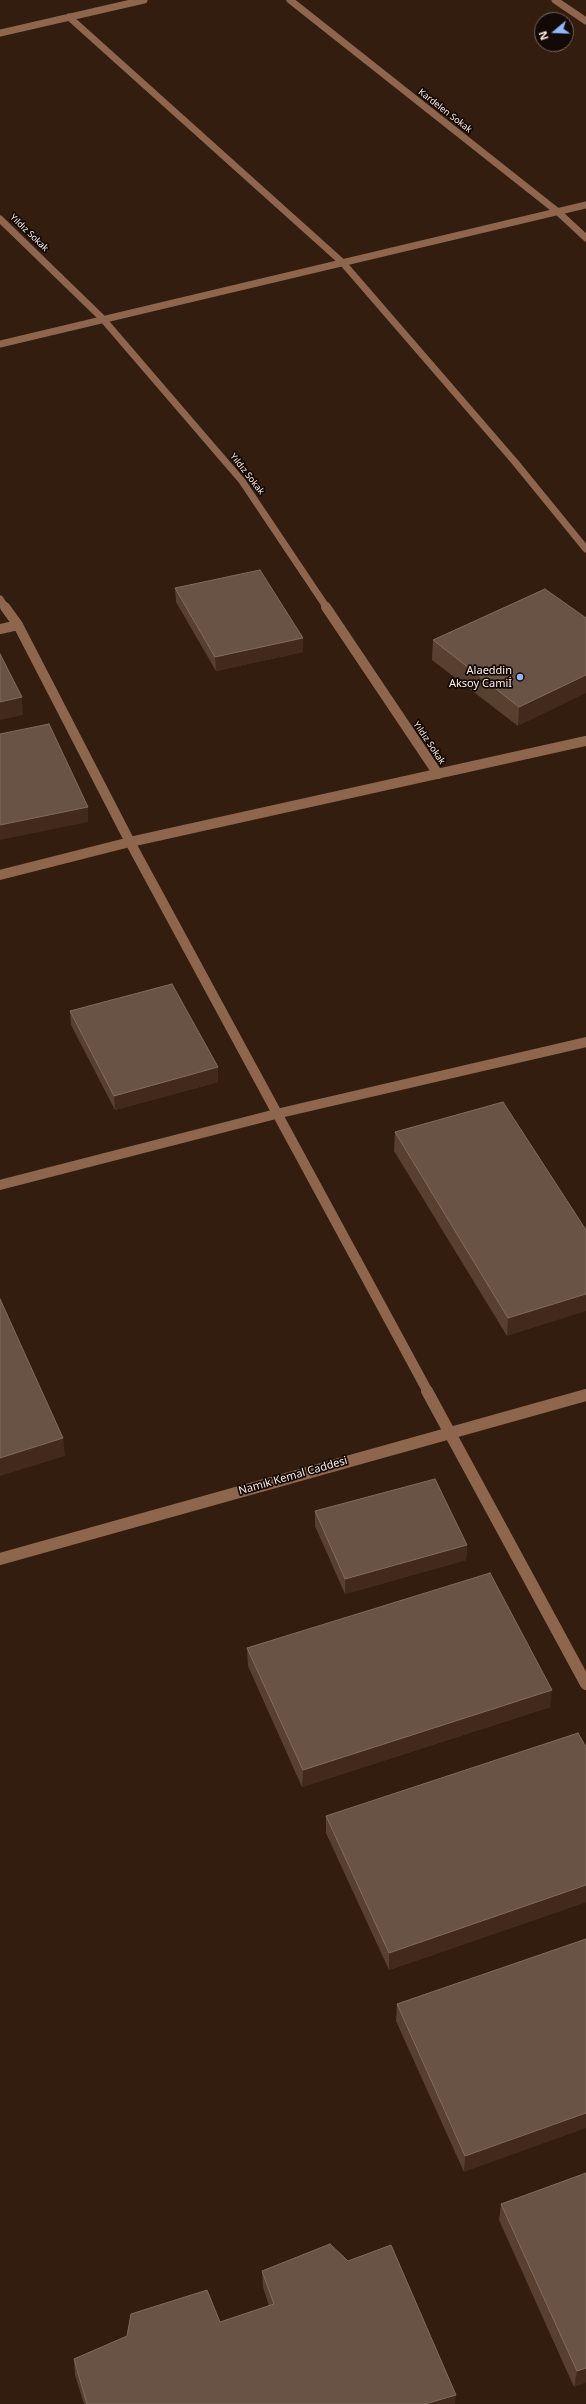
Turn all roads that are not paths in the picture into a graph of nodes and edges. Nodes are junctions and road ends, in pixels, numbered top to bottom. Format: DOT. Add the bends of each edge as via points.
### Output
graph roads {
  1 [pos="144,0"];
  2 [pos="290,0"];
  3 [pos="555,0"];
  4 [pos="69,17"];
  5 [pos="586,21"];
  6 [pos="1,31"];
  7 [pos="586,205"];
  8 [pos="558,212"];
  9 [pos="0,219"];
  10 [pos="586,238"];
  11 [pos="343,263"];
  12 [pos="102,318"];
  13 [pos="0,344"];
  14 [pos="586,549"];
  15 [pos="0,599"];
  16 [pos="18,625"];
  17 [pos="0,629"];
  18 [pos="586,742"];
  19 [pos="438,774"];
  20 [pos="130,842"];
  21 [pos="0,875"];
  22 [pos="586,1042"];
  23 [pos="276,1114"];
  24 [pos="0,1185"];
  25 [pos="586,1395"];
  26 [pos="449,1432"];
  27 [pos="0,1559"];
  28 [pos="586,1684"];
  1 -- 4 [label="street"];
  2 -- 8 [label="street, Kardelen Sokak"];
  3 -- 5 [label="street"];
  4 -- 6 [label="street"];
  4 -- 11 [label="street"];
  7 -- 8 [label="street"];
  8 -- 10 [label="street, Kardelen Sokak"];
  8 -- 11 [label="street"];
  9 -- 12 [label="street, Yıldız Sokak"];
  11 -- 12 [label="street"];
  11 -- 14 [label="street" via="515,462"];
  12 -- 13 [label="street"];
  12 -- 19 [label="street, Yıldız Sokak" via="242,481"];
  15 -- 16 [label="street"];
  16 -- 17 [label="street"];
  16 -- 20 [label="street"];
  18 -- 19 [label="street"];
  19 -- 20 [label="street"];
  20 -- 21 [label="street"];
  20 -- 23 [label="street"];
  22 -- 23 [label="street"];
  23 -- 24 [label="street"];
  23 -- 26 [label="street"];
  25 -- 26 [label="street, Namık Kemal Caddesi"];
  26 -- 27 [label="street, Namık Kemal Caddesi"];
  26 -- 28 [label="street"];
}
